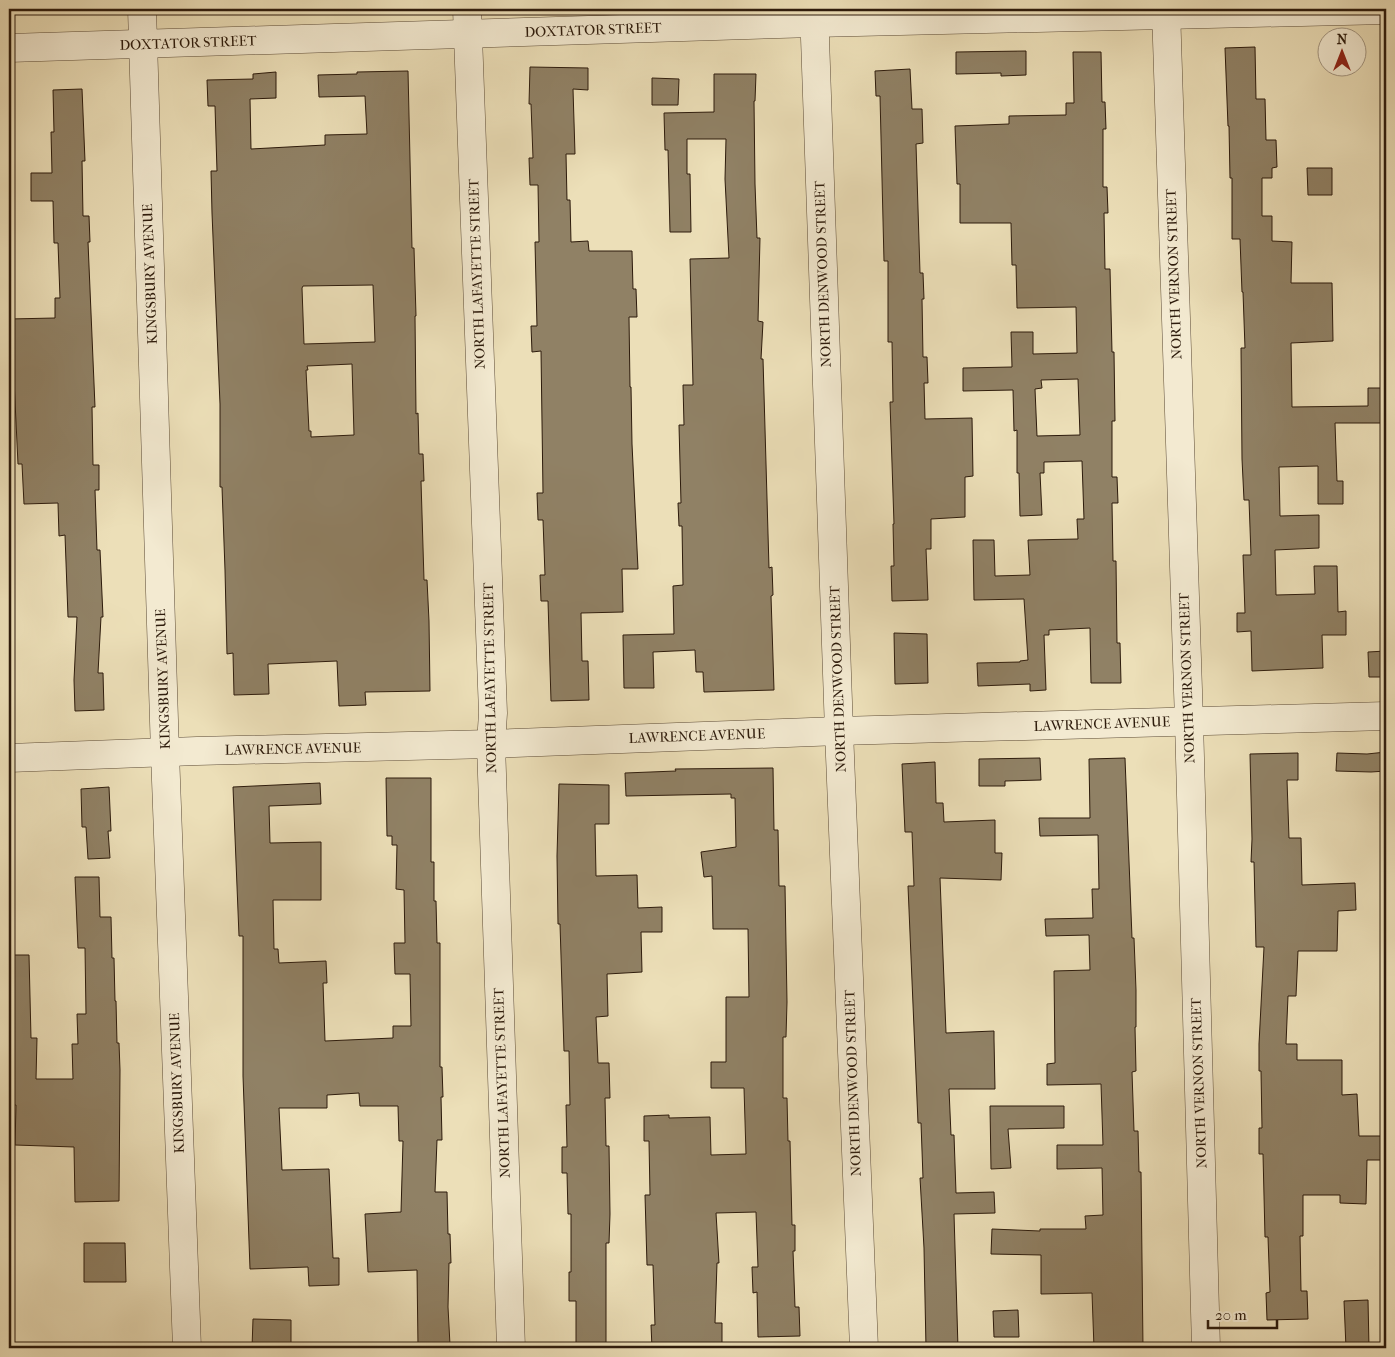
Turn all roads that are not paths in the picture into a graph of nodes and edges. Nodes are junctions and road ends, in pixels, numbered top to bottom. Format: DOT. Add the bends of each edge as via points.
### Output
graph roads {
  1 [pos="142,9"];
  2 [pos="1386,10"];
  3 [pos="1166,11"];
  4 [pos="814,16"];
  5 [pos="468,21"];
  6 [pos="143,44"];
  7 [pos="9,48"];
  8 [pos="1386,716"];
  9 [pos="1189,721"];
  10 [pos="839,730"];
  11 [pos="491,744"];
  12 [pos="165,753"];
  13 [pos="9,758"];
  14 [pos="187,1348"];
  15 [pos="511,1348"];
  16 [pos="864,1348"];
  17 [pos="1206,1348"];
  1 -- 6 [label="street, KINGSBURY AVENUE"];
  2 -- 3 [label="street, DOXTATOR STREET"];
  3 -- 4 [label="street, DOXTATOR STREET"];
  3 -- 9 [label="street, NORTH VERNON STREET"];
  4 -- 5 [label="street, DOXTATOR STREET"];
  4 -- 10 [label="street, NORTH DENWOOD STREET"];
  5 -- 6 [label="street, DOXTATOR STREET"];
  5 -- 11 [label="street, NORTH LAFAYETTE STREET" via="492,694"];
  6 -- 7 [label="street, DOXTATOR STREET"];
  6 -- 12 [label="street, KINGSBURY AVENUE"];
  8 -- 9 [label="street, LAWRENCE AVENUE"];
  9 -- 10 [label="street, LAWRENCE AVENUE"];
  9 -- 17 [label="street, NORTH VERNON STREET"];
  10 -- 11 [label="street, LAWRENCE AVENUE"];
  10 -- 16 [label="street, NORTH DENWOOD STREET"];
  11 -- 12 [label="street, LAWRENCE AVENUE"];
  11 -- 15 [label="street, NORTH LAFAYETTE STREET"];
  12 -- 13 [label="street, LAWRENCE AVENUE"];
  12 -- 14 [label="street, KINGSBURY AVENUE"];
}
